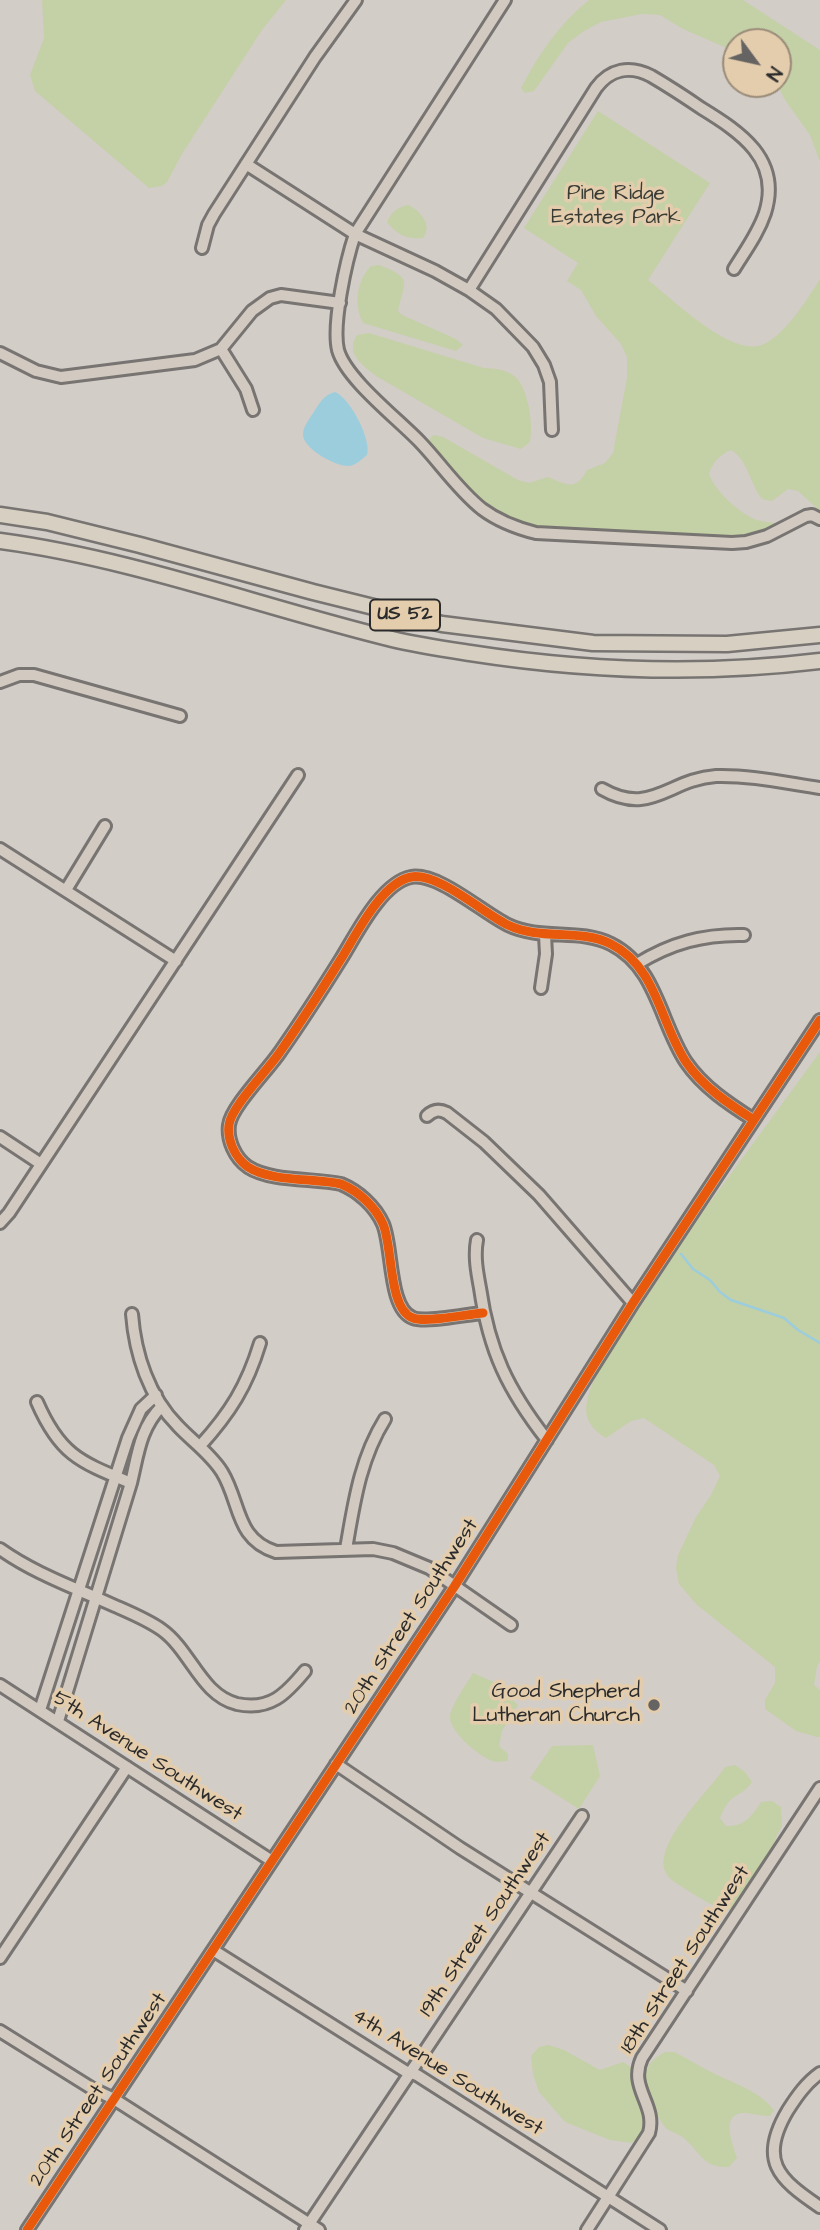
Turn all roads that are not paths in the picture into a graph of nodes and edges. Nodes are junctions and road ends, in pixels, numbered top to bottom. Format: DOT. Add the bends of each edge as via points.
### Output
graph roads {
  1 [pos="356,0"];
  2 [pos="505,0"];
  3 [pos="246,164"];
  4 [pos="355,234"];
  5 [pos="202,248"];
  6 [pos="733,270"];
  7 [pos="469,290"];
  8 [pos="340,303"];
  9 [pos="221,349"];
  10 [pos="0,353"];
  11 [pos="253,410"];
  12 [pos="552,430"];
  13 [pos="0,515"];
  14 [pos="820,519"];
  15 [pos="0,541"];
  16 [pos="820,635"];
  17 [pos="820,661"];
  18 [pos="0,682"];
  19 [pos="180,716"];
  20 [pos="299,775"];
  21 [pos="820,788"];
  22 [pos="602,789"];
  23 [pos="105,826"];
  24 [pos="0,849"];
  25 [pos="66,890"];
  26 [pos="545,935"];
  27 [pos="744,935"];
  28 [pos="176,961"];
  29 [pos="637,964"];
  30 [pos="541,988"];
  31 [pos="820,1020"];
  32 [pos="427,1116"];
  33 [pos="754,1120"];
  34 [pos="0,1138"];
  35 [pos="41,1164"];
  36 [pos="0,1223"];
  37 [pos="477,1240"];
  38 [pos="633,1303"];
  39 [pos="483,1313"];
  40 [pos="132,1314"];
  41 [pos="260,1343"];
  42 [pos="156,1395"];
  43 [pos="37,1402"];
  44 [pos="162,1406"];
  45 [pos="385,1419"];
  46 [pos="547,1440"];
  47 [pos="200,1446"];
  48 [pos="116,1477"];
  49 [pos="131,1483"];
  50 [pos="0,1549"];
  51 [pos="346,1549"];
  52 [pos="454,1587"];
  53 [pos="79,1591"];
  54 [pos="94,1597"];
  55 [pos="511,1625"];
  56 [pos="305,1671"];
  57 [pos="0,1685"];
  58 [pos="40,1710"];
  59 [pos="58,1721"];
  60 [pos="336,1764"];
  61 [pos="127,1767"];
  62 [pos="820,1788"];
  63 [pos="582,1816"];
  64 [pos="272,1861"];
  65 [pos="531,1892"];
  66 [pos="213,1950"];
  67 [pos="0,1958"];
  68 [pos="687,1991"];
  69 [pos="0,2031"];
  70 [pos="410,2073"];
  71 [pos="820,2073"];
  72 [pos="114,2099"];
  73 [pos="609,2196"];
  74 [pos="820,2207"];
  75 [pos="307,2227"];
  76 [pos="27,2230"];
  77 [pos="319,2230"];
  78 [pos="587,2230"];
  79 [pos="660,2230"];
  1 -- 3 [label="street"];
  2 -- 4 [label="street"];
  3 -- 4 [label="street"];
  3 -- 5 [label="street" via="208,225"];
  4 -- 7 [label="street"];
  4 -- 8 [label="street"];
  6 -- 7 [label="street" via="758,231 767,205 761,158 730,126 651,76 627,69 612,73 596,88"];
  7 -- 12 [label="street" via="508,320 544,365 550,382"];
  8 -- 9 [label="street" via="281,295 270,298"];
  8 -- 14 [label="street" via="337,342 350,372 480,507 512,526 536,533 732,543 767,536 807,516"];
  9 -- 10 [label="street" via="195,360 71,377 36,370"];
  9 -- 11 [label="street" via="246,389"];
  13 -- 16 [label="highway, US 52" via="47,522 442,624 606,643 727,644"];
  15 -- 17 [label="highway, US 52" via="150,572 395,640 495,657 670,669"];
  18 -- 19 [label="street" via="34,675"];
  20 -- 28 [label="street"];
  21 -- 22 [label="street" via="715,776 639,800 623,799"];
  23 -- 25 [label="street"];
  24 -- 25 [label="street"];
  25 -- 28 [label="street"];
  26 -- 29 [label="street" via="605,941"];
  26 -- 30 [label="street"];
  26 -- 39 [label="street" via="508,925 429,878 412,877 397,883 366,919 229,1124 235,1153 248,1167 341,1184 370,1205 386,1231 397,1299 408,1315 425,1319"];
  27 -- 29 [label="street" via="688,940"];
  28 -- 35 [label="street"];
  29 -- 33 [label="street" via="687,1064 718,1095"];
  31 -- 33 [label="street, 20th Street Southwest"];
  32 -- 38 [label="street" via="433,1111 447,1112 484,1142 539,1195"];
  33 -- 38 [label="street, 20th Street Southwest"];
  34 -- 35 [label="street"];
  35 -- 36 [label="street"];
  37 -- 39 [label="street"];
  38 -- 46 [label="street, 20th Street Southwest"];
  39 -- 46 [label="street" via="499,1366"];
  40 -- 42 [label="street" via="137,1351"];
  41 -- 47 [label="street" via="236,1401"];
  42 -- 44 [label="street"];
  42 -- 48 [label="street" via="134,1422"];
  43 -- 48 [label="street" via="52,1434 69,1452"];
  44 -- 47 [label="street"];
  44 -- 49 [label="street" via="144,1429"];
  45 -- 51 [label="street" via="361,1471"];
  46 -- 52 [label="street, 20th Street Southwest"];
  47 -- 51 [label="street" via="220,1469 242,1523 259,1545 276,1552"];
  48 -- 49 [label="street"];
  48 -- 53 [label="street"];
  49 -- 54 [label="street"];
  50 -- 53 [label="street"];
  51 -- 52 [label="street" via="373,1549 410,1559"];
  52 -- 55 [label="street"];
  52 -- 60 [label="street, 20th Street Southwest"];
  53 -- 54 [label="street"];
  53 -- 58 [label="street"];
  54 -- 56 [label="street" via="166,1633 208,1685 230,1701 249,1705 271,1702 285,1695"];
  54 -- 59 [label="street"];
  57 -- 58 [label="street, 5th Avenue Southwest"];
  58 -- 59 [label="street, 5th Avenue Southwest"];
  59 -- 61 [label="street, 5th Avenue Southwest"];
  60 -- 64 [label="street, 20th Street Southwest"];
  60 -- 65 [label="street"];
  61 -- 64 [label="street, 5th Avenue Southwest"];
  61 -- 67 [label="street"];
  62 -- 68 [label="street, 18th Street Southwest"];
  63 -- 65 [label="street, 19th Street Southwest"];
  64 -- 66 [label="street, 20th Street Southwest"];
  65 -- 68 [label="street"];
  65 -- 70 [label="street, 19th Street Southwest"];
  66 -- 70 [label="street, 4th Avenue Southwest"];
  66 -- 72 [label="street, 20th Street Southwest"];
  68 -- 73 [label="street, 18th Street Southwest" via="638,2066 637,2080 652,2124"];
  69 -- 72 [label="street"];
  70 -- 73 [label="street, 4th Avenue Southwest"];
  70 -- 75 [label="street, 19th Street Southwest"];
  71 -- 74 [label="street" via="785,2116 773,2151 786,2183"];
  72 -- 75 [label="street"];
  72 -- 76 [label="street, 20th Street Southwest"];
  73 -- 78 [label="street, 18th Street Southwest"];
  73 -- 79 [label="street, 4th Avenue Southwest"];
  75 -- 77 [label="street"];
}
